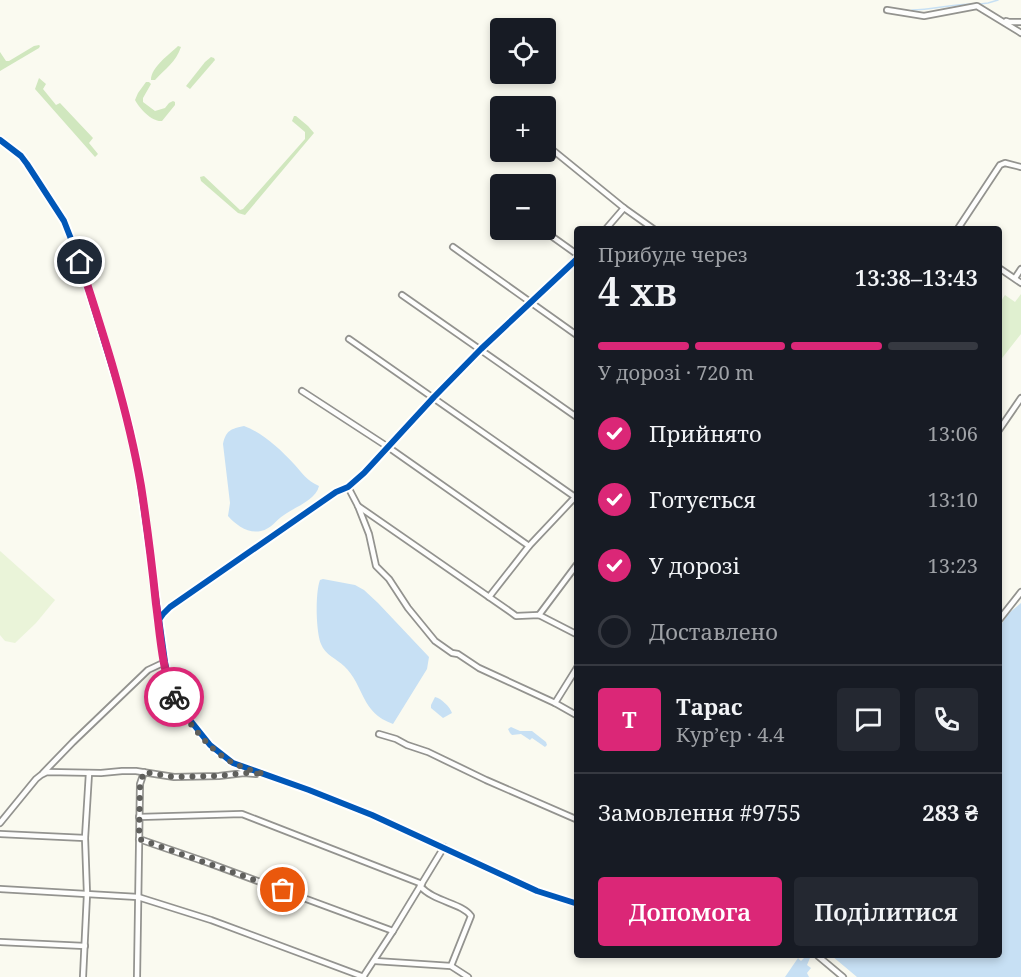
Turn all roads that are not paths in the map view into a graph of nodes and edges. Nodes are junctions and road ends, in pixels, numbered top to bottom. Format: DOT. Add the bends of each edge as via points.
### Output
graph roads {
  1 [pos="976,3"];
  2 [pos="887,10"];
  3 [pos="1017,24"];
  4 [pos="1021,33"];
  5 [pos="0,140"];
  6 [pos="556,153"];
  7 [pos="1021,167"];
  8 [pos="624,208"];
  9 [pos="608,226"];
  10 [pos="649,226"];
  11 [pos="960,226"];
  12 [pos="556,240"];
  13 [pos="453,247"];
  14 [pos="574,253"];
  15 [pos="574,260"];
  16 [pos="1021,269"];
  17 [pos="1002,270"];
  18 [pos="1015,278"];
  19 [pos="1021,283"];
  20 [pos="402,295"];
  21 [pos="530,302"];
  22 [pos="574,333"];
  23 [pos="349,339"];
  24 [pos="481,349"];
  25 [pos="302,391"];
  26 [pos="434,397"];
  27 [pos="1021,398"];
  28 [pos="574,415"];
  29 [pos="1002,426"];
  30 [pos="388,447"];
  31 [pos="348,487"];
  32 [pos="574,495"];
  33 [pos="574,498"];
  34 [pos="358,506"];
  35 [pos="529,546"];
  36 [pos="574,568"];
  37 [pos="1021,592"];
  38 [pos="489,597"];
  39 [pos="539,615"];
  40 [pos="1002,616"];
  41 [pos="158,621"];
  42 [pos="574,633"];
  43 [pos="165,662"];
  44 [pos="574,672"];
  45 [pos="555,703"];
  46 [pos="574,714"];
  47 [pos="379,734"];
  48 [pos="144,772"];
  49 [pos="89,773"];
  50 [pos="264,774"];
  51 [pos="41,775"];
  52 [pos="139,817"];
  53 [pos="574,818"];
  54 [pos="0,823"];
  55 [pos="0,834"];
  56 [pos="86,838"];
  57 [pos="139,839"];
  58 [pos="444,847"];
  59 [pos="421,885"];
  60 [pos="0,889"];
  61 [pos="87,894"];
  62 [pos="138,897"];
  63 [pos="574,903"];
  64 [pos="393,931"];
  65 [pos="0,942"];
  66 [pos="85,946"];
  67 [pos="820,958"];
  68 [pos="375,961"];
  69 [pos="451,966"];
  70 [pos="83,977"];
  71 [pos="137,977"];
  72 [pos="364,977"];
  73 [pos="468,977"];
  74 [pos="843,977"];
  1 -- 2 [label="street" via="924,16"];
  1 -- 3 [label="street"];
  3 -- 4 [label="street"];
  5 -- 41 [label="street" via="21,156 38,178 64,221 80,262 130,430"];
  6 -- 8 [label="street"];
  7 -- 11 [label="street" via="1000,165"];
  8 -- 9 [label="street"];
  8 -- 10 [label="street"];
  12 -- 14 [label="street"];
  13 -- 21 [label="street"];
  15 -- 21 [label="street"];
  16 -- 18 [label="street"];
  17 -- 18 [label="street"];
  18 -- 19 [label="street"];
  20 -- 24 [label="street"];
  21 -- 22 [label="street"];
  21 -- 24 [label="street"];
  23 -- 26 [label="street"];
  24 -- 26 [label="street"];
  24 -- 28 [label="street"];
  25 -- 30 [label="street"];
  26 -- 30 [label="street"];
  26 -- 32 [label="street"];
  27 -- 29 [label="street"];
  30 -- 31 [label="street"];
  30 -- 35 [label="street"];
  31 -- 34 [label="street"];
  31 -- 41 [label="street" via="184,597"];
  33 -- 35 [label="street"];
  34 -- 38 [label="street"];
  34 -- 45 [label="street" via="376,566 435,641 479,668"];
  35 -- 38 [label="street"];
  36 -- 39 [label="street"];
  37 -- 40 [label="street"];
  38 -- 39 [label="street" via="516,615"];
  39 -- 42 [label="street"];
  41 -- 43 [label="street"];
  43 -- 50 [label="street" via="178,705 210,746 233,763"];
  43 -- 51 [label="street" via="148,670"];
  44 -- 45 [label="street"];
  45 -- 46 [label="street"];
  47 -- 53 [label="street"];
  48 -- 49 [label="street"];
  48 -- 50 [label="street" via="174,777"];
  48 -- 52 [label="street"];
  49 -- 51 [label="street"];
  49 -- 56 [label="street"];
  50 -- 58 [label="street" via="372,814"];
  51 -- 54 [label="street"];
  52 -- 57 [label="street"];
  52 -- 59 [label="street" via="242,814"];
  55 -- 56 [label="street"];
  56 -- 61 [label="street"];
  57 -- 62 [label="street"];
  57 -- 64 [label="street"];
  58 -- 59 [label="street"];
  58 -- 63 [label="street" via="537,891"];
  59 -- 64 [label="street"];
  59 -- 69 [label="street" via="434,897 463,908 471,916"];
  60 -- 61 [label="street"];
  61 -- 62 [label="street"];
  61 -- 66 [label="street"];
  62 -- 71 [label="street"];
  62 -- 72 [label="street"];
  64 -- 68 [label="street"];
  65 -- 66 [label="street"];
  66 -- 70 [label="street"];
  67 -- 74 [label="street"];
  68 -- 69 [label="street"];
  68 -- 72 [label="street"];
  69 -- 73 [label="street"];
}
